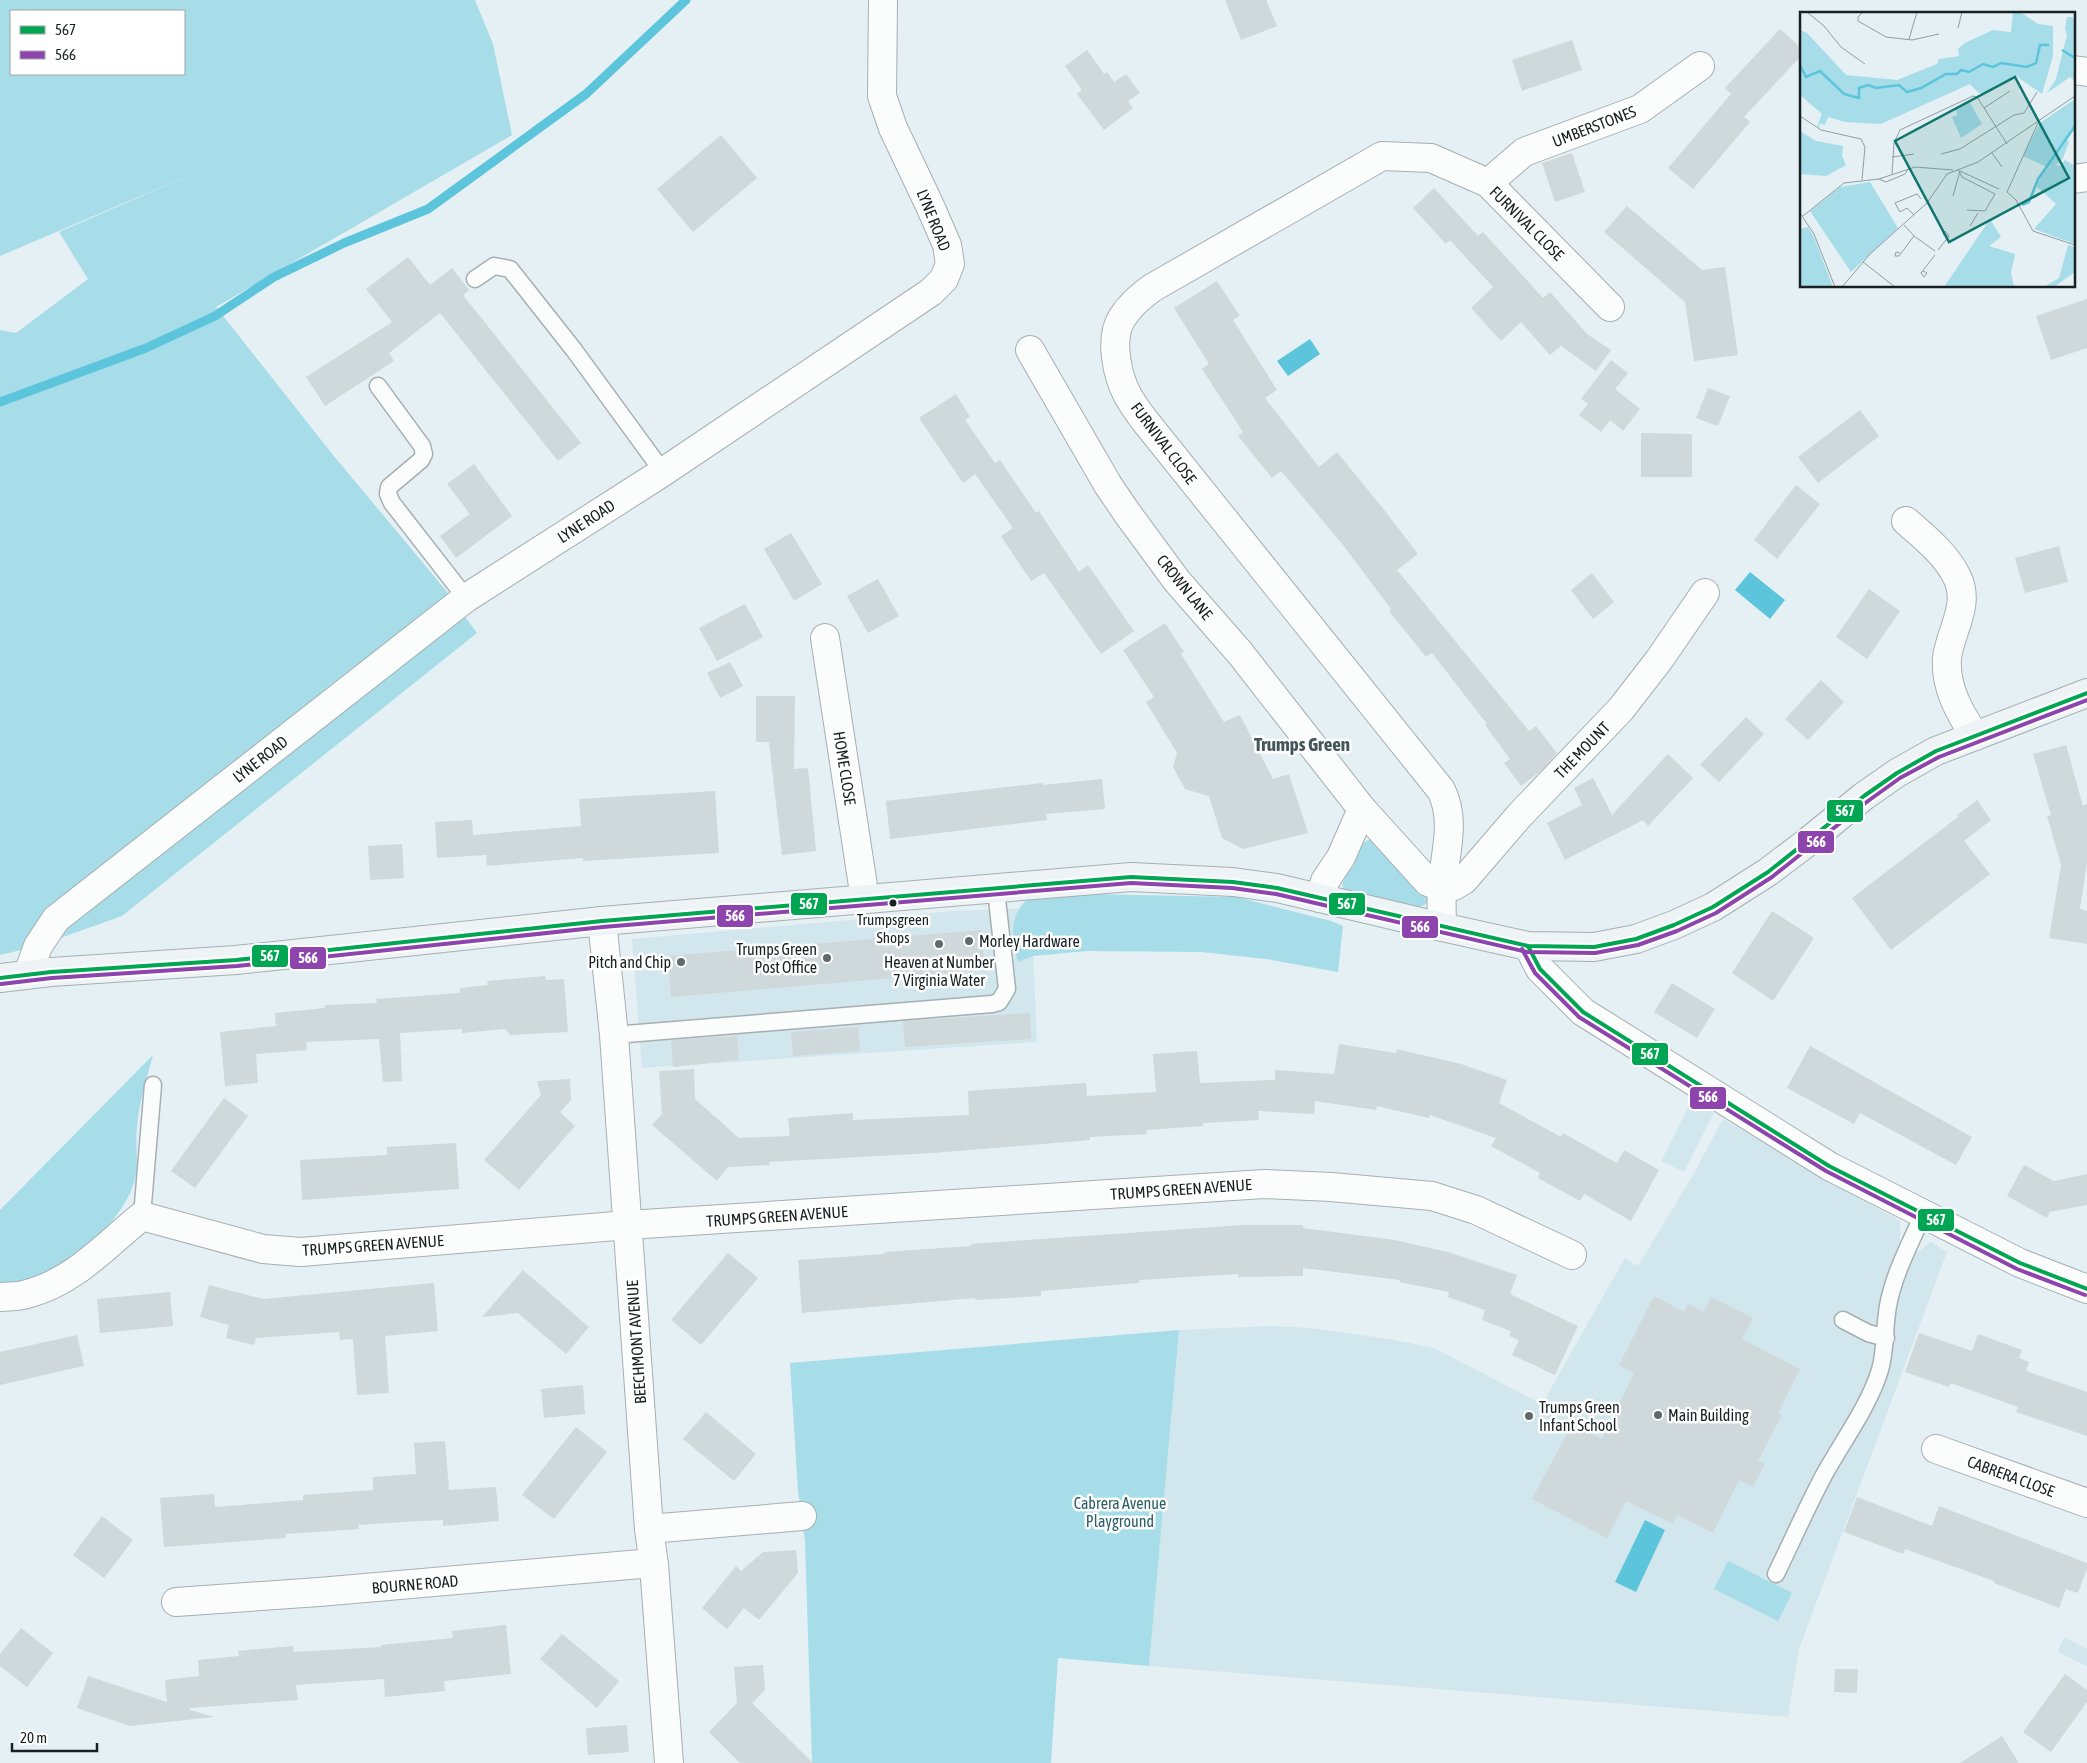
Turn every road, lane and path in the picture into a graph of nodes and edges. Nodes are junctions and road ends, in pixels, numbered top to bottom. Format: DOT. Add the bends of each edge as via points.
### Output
graph roads {
  1 [pos="883,0"];
  2 [pos="1700,66"];
  3 [pos="2074,70"];
  4 [pos="2087,72"];
  5 [pos="2087,176"];
  6 [pos="2074,179"];
  7 [pos="1488,183"];
  8 [pos="475,279"];
  9 [pos="1610,307"];
  10 [pos="1030,350"];
  11 [pos="378,386"];
  12 [pos="663,472"];
  13 [pos="1906,521"];
  14 [pos="1705,592"];
  15 [pos="466,598"];
  16 [pos="825,638"];
  17 [pos="2087,693"];
  18 [pos="1975,736"];
  19 [pos="1362,810"];
  20 [pos="1442,888"];
  21 [pos="996,890"];
  22 [pos="1320,898"];
  23 [pos="865,899"];
  24 [pos="602,921"];
  25 [pos="1442,927"];
  26 [pos="1528,946"];
  27 [pos="28,974"];
  28 [pos="0,978"];
  29 [pos="614,1034"];
  30 [pos="153,1085"];
  31 [pos="1923,1214"];
  32 [pos="142,1216"];
  33 [pos="628,1225"];
  34 [pos="1572,1255"];
  35 [pos="2087,1289"];
  36 [pos="0,1297"];
  37 [pos="1843,1320"];
  38 [pos="1886,1338"];
  39 [pos="1936,1449"];
  40 [pos="2087,1503"];
  41 [pos="802,1516"];
  42 [pos="649,1529"];
  43 [pos="654,1565"];
  44 [pos="1776,1574"];
  45 [pos="176,1602"];
  46 [pos="669,1763"];
  1 -- 12 [label="street, LYNE ROAD" via="882,96 893,128 947,245 950,264 944,279 931,292"];
  2 -- 7 [label="street, UMBERSTONES" via="1640,109 1524,152"];
  3 -- 4 [label="street"];
  5 -- 6 [label="street"];
  7 -- 9 [label="street, FURNIVAL CLOSE"];
  7 -- 20 [label="street, FURNIVAL CLOSE" via="1430,158 1382,156 1152,288 1134,302 1121,319 1116,337 1121,378 1127,394 1145,421 1441,790 1449,813 1448,851"];
  8 -- 12 [label="lane" via="494,266 510,269"];
  10 -- 19 [label="street, CROWN LANE" via="1127,513"];
  11 -- 15 [label="lane" via="422,446 424,454 389,487 388,494"];
  12 -- 15 [label="street, LYNE ROAD"];
  13 -- 18 [label="street" via="1945,559 1958,577 1962,609 1948,657 1948,675 1952,698"];
  14 -- 20 [label="street, THE MOUNT" via="1621,709 1519,816 1464,880"];
  15 -- 27 [label="street, LYNE ROAD" via="56,919 38,946"];
  16 -- 23 [label="street, HOME CLOSE"];
  17 -- 18 [label="street"];
  18 -- 26 [label="street" via="1936,751 1897,773 1768,872 1713,907 1636,940 1594,947"];
  19 -- 20 [label="street, CROWN LANE" via="1428,882"];
  19 -- 22 [label="street" via="1341,857 1325,881"];
  20 -- 25 [label="street, FURNIVAL CLOSE"];
  21 -- 22 [label="street" via="1131,877 1233,882"];
  21 -- 23 [label="street"];
  21 -- 29 [label="lane" via="1007,989 999,1002"];
  22 -- 25 [label="street"];
  23 -- 24 [label="street"];
  24 -- 27 [label="street" via="236,960"];
  24 -- 29 [label="street, BEECHMONT AVENUE"];
  25 -- 26 [label="street"];
  26 -- 31 [label="street" via="1540,969 1583,1012 1829,1166"];
  27 -- 28 [label="street"];
  29 -- 33 [label="street, BEECHMONT AVENUE"];
  30 -- 32 [label="lane"];
  31 -- 35 [label="street" via="2020,1262"];
  31 -- 38 [label="lane" via="1894,1282"];
  32 -- 33 [label="street, TRUMPS GREEN AVENUE" via="263,1249 301,1252"];
  32 -- 36 [label="street" via="84,1266 56,1282 25,1295"];
  33 -- 34 [label="street, TRUMPS GREEN AVENUE" via="1264,1184 1432,1196 1476,1210"];
  33 -- 42 [label="street, BEECHMONT AVENUE"];
  37 -- 38 [label="lane"];
  38 -- 44 [label="lane" via="1880,1372 1824,1475"];
  39 -- 40 [label="street, CABRERA CLOSE"];
  41 -- 42 [label="street"];
  42 -- 43 [label="street, BEECHMONT AVENUE"];
  43 -- 45 [label="street, BOURNE ROAD"];
  43 -- 46 [label="street, BEECHMONT AVENUE"];
}
